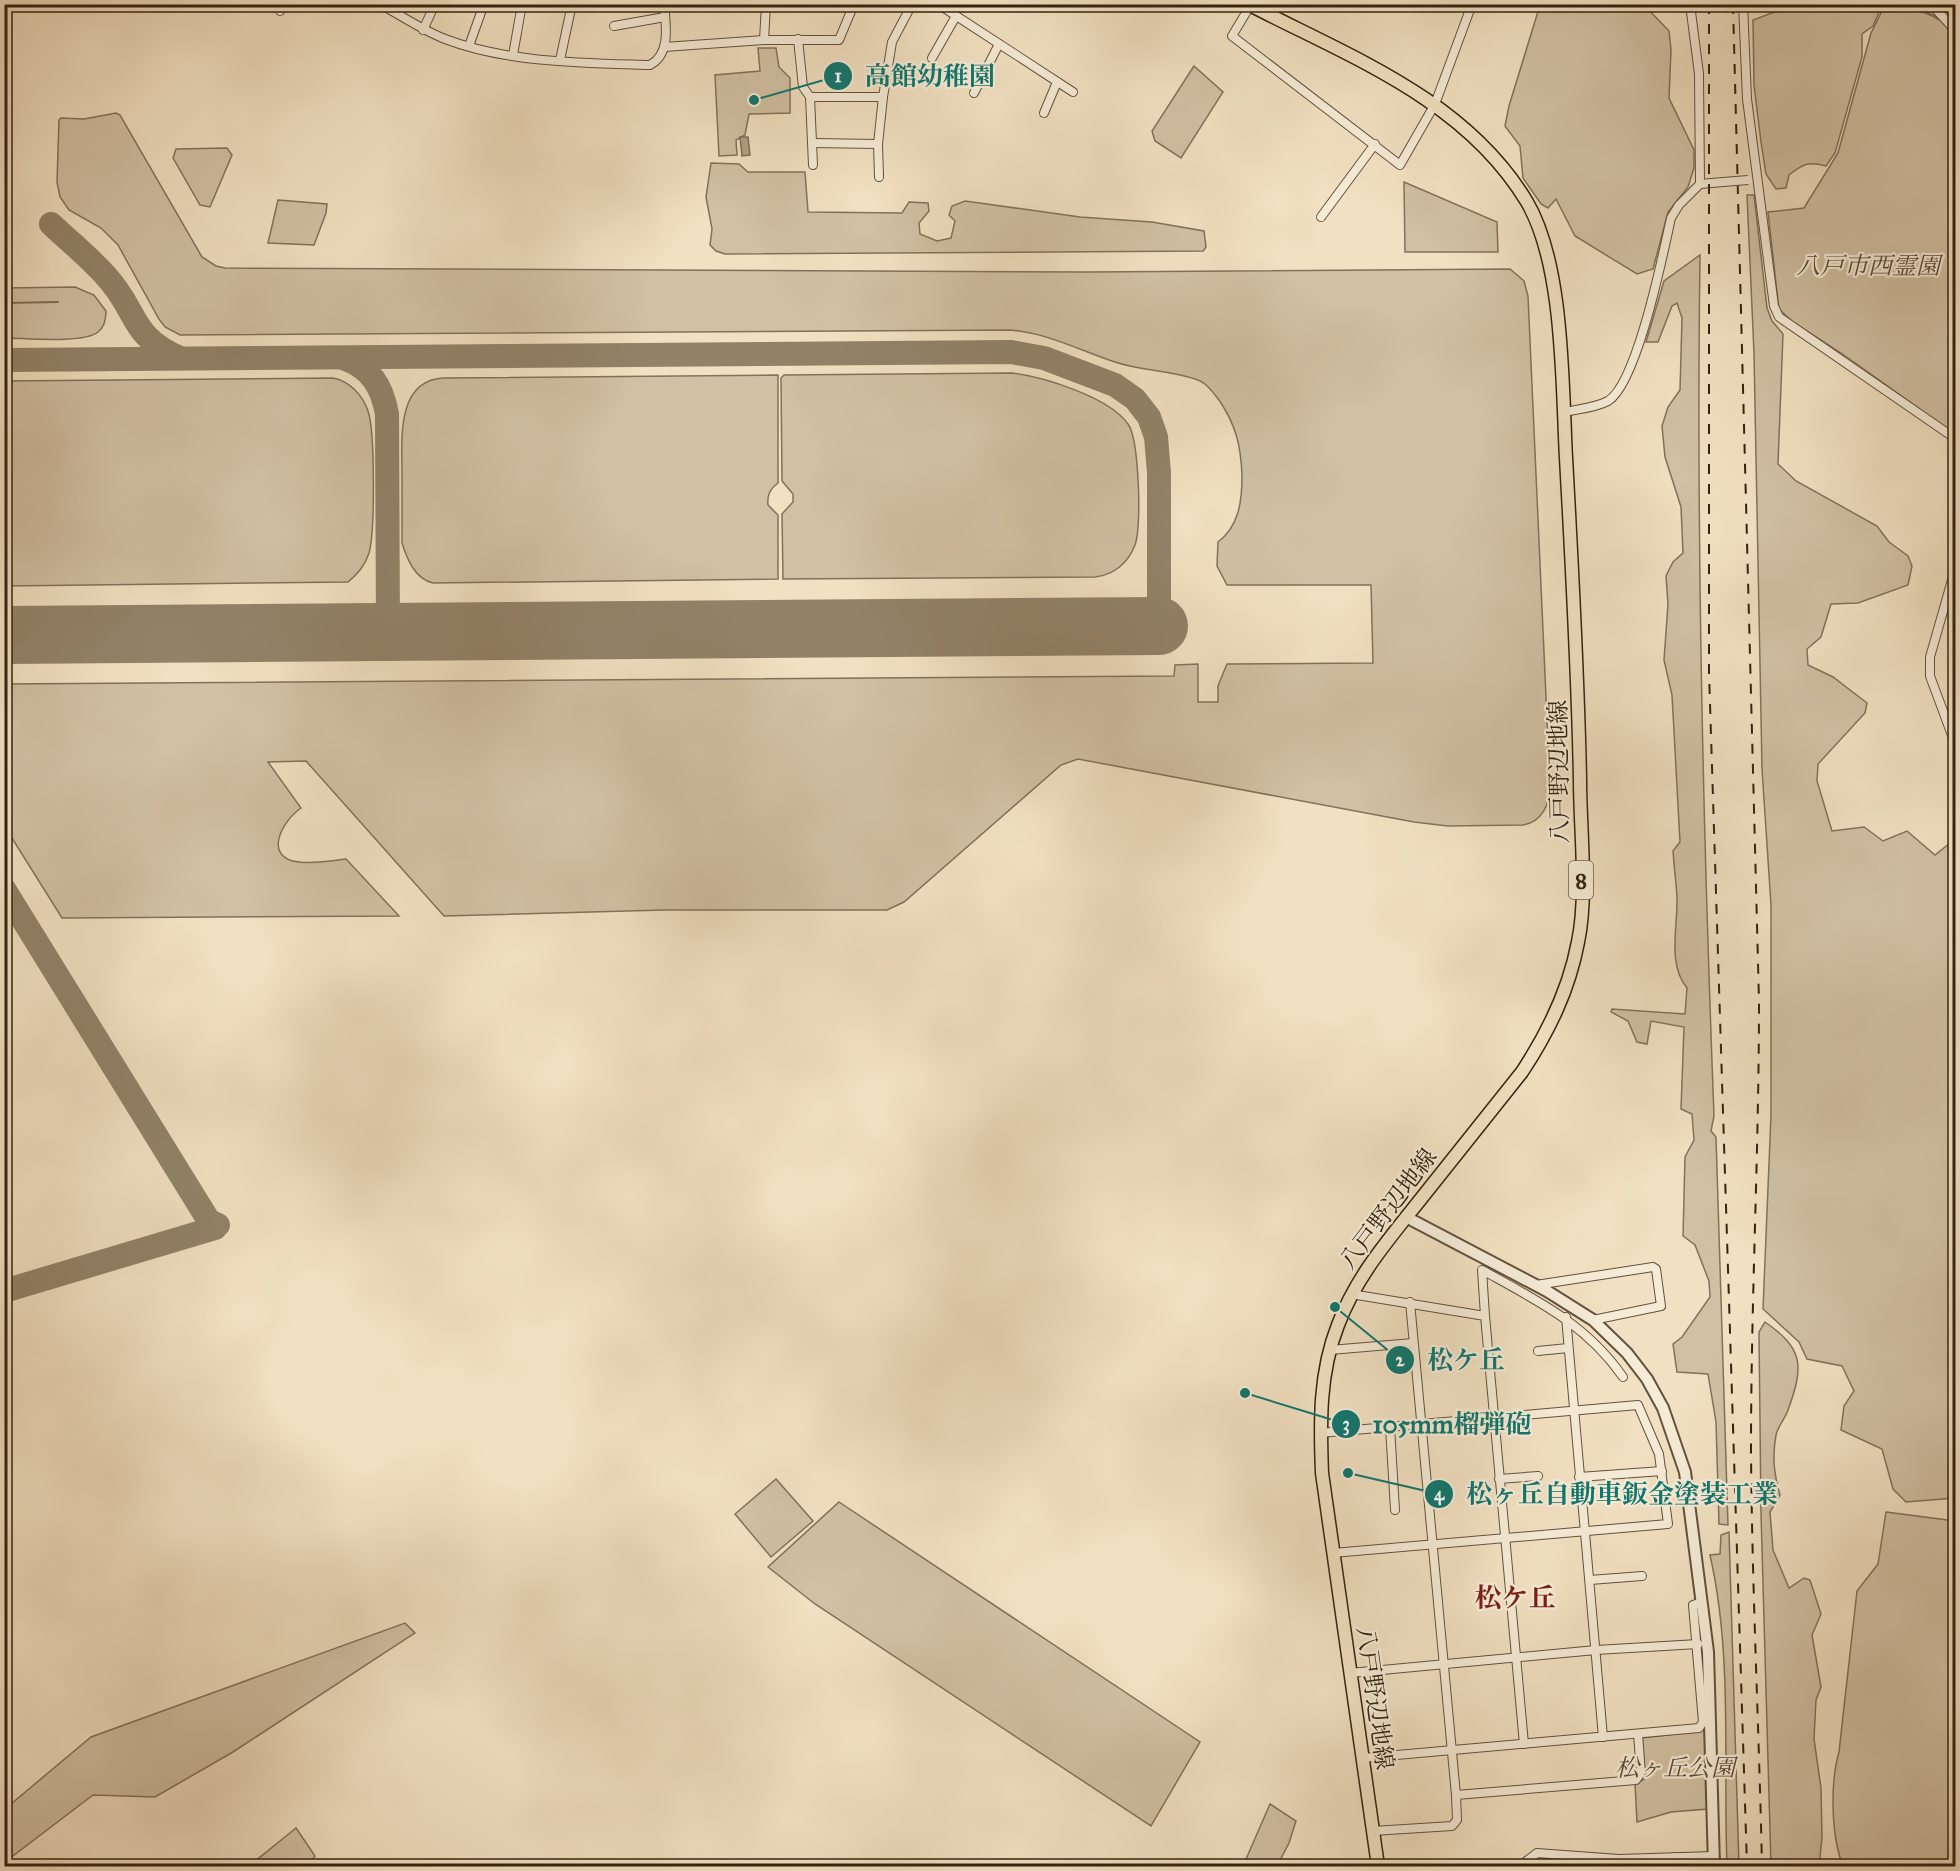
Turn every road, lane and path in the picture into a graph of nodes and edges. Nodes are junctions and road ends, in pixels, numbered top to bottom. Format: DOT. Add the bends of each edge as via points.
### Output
graph roads {
  1 [pos="381,4"];
  2 [pos="435,4"];
  3 [pos="484,4"];
  4 [pos="522,4"];
  5 [pos="572,4"];
  6 [pos="664,4"];
  7 [pos="766,4"];
  8 [pos="854,4"];
  9 [pos="912,4"];
  10 [pos="938,4"];
  11 [pos="1472,4"];
  12 [pos="1690,4"];
  13 [pos="1743,4"];
  14 [pos="1931,4"];
  15 [pos="1249,5"];
  16 [pos="956,16"];
  17 [pos="665,17"];
  18 [pos="614,26"];
  19 [pos="423,30"];
  20 [pos="1956,31"];
  21 [pos="798,39"];
  22 [pos="764,40"];
  23 [pos="999,44"];
  24 [pos="469,46"];
  25 [pos="664,47"];
  26 [pos="513,55"];
  27 [pos="932,58"];
  28 [pos="560,60"];
  29 [pos="1057,82"];
  30 [pos="1073,92"];
  31 [pos="974,93"];
  32 [pos="810,97"];
  33 [pos="883,97"];
  34 [pos="1435,104"];
  35 [pos="1044,113"];
  36 [pos="813,143"];
  37 [pos="878,144"];
  38 [pos="1375,144"];
  39 [pos="813,165"];
  40 [pos="879,177"];
  41 [pos="1759,178"];
  42 [pos="1700,184"];
  43 [pos="1321,217"];
  44 [pos="1564,412"];
  45 [pos="1956,439"];
  46 [pos="1956,566"];
  47 [pos="1956,746"];
  48 [pos="1406,1217"];
  49 [pos="1535,1285"];
  50 [pos="1351,1294"];
  51 [pos="1410,1302"];
  52 [pos="1485,1316"];
  53 [pos="1566,1317"];
  54 [pos="1593,1320"];
  55 [pos="1413,1343"];
  56 [pos="1569,1348"];
  57 [pos="1330,1350"];
  58 [pos="1538,1351"];
  59 [pos="1623,1377"];
  60 [pos="1574,1411"];
  61 [pos="1494,1418"];
  62 [pos="1420,1424"];
  63 [pos="1390,1427"];
  64 [pos="1320,1433"];
  65 [pos="1662,1471"];
  66 [pos="1538,1476"];
  67 [pos="1579,1477"];
  68 [pos="1499,1479"];
  69 [pos="1395,1510"];
  70 [pos="1584,1532"];
  71 [pos="1504,1538"];
  72 [pos="1431,1544"];
  73 [pos="1333,1552"];
  74 [pos="1642,1575"];
  75 [pos="1590,1580"];
  76 [pos="1702,1602"];
  77 [pos="1698,1644"];
  78 [pos="1596,1650"];
  79 [pos="1516,1658"];
  80 [pos="1443,1665"];
  81 [pos="1350,1673"];
  82 [pos="1638,1734"];
  83 [pos="1603,1737"];
  84 [pos="1524,1744"];
  85 [pos="1451,1750"];
  86 [pos="1363,1758"];
  87 [pos="1456,1795"];
  88 [pos="1373,1831"];
  89 [pos="1674,1857"];
  90 [pos="1714,1861"];
  91 [pos="1378,1866"];
  92 [pos="1520,1866"];
  93 [pos="1675,1866"];
  1 -- 19 [label="street"];
  2 -- 19 [label="street"];
  3 -- 24 [label="street"];
  4 -- 26 [label="street"];
  5 -- 28 [label="street"];
  6 -- 17 [label="street"];
  7 -- 22 [label="street"];
  8 -- 21 [label="street" via="838,40"];
  9 -- 33 [label="street" via="892,42"];
  10 -- 16 [label="street"];
  11 -- 34 [label="street"];
  12 -- 42 [label="street" via="1700,74"];
  13 -- 41 [label="street" via="1747,99"];
  14 -- 20 [label="street"];
  15 -- 34 [label="main road, 八戸野辺地線 / 8"];
  15 -- 38 [label="street" via="1232,36"];
  16 -- 23 [label="street"];
  16 -- 27 [label="street"];
  17 -- 18 [label="street"];
  17 -- 25 [label="street"];
  19 -- 24 [label="street"];
  21 -- 22 [label="street"];
  21 -- 32 [label="street" via="803,87"];
  22 -- 25 [label="street"];
  23 -- 29 [label="street"];
  23 -- 31 [label="street"];
  24 -- 26 [label="street"];
  25 -- 28 [label="street" via="662,55 650,65"];
  26 -- 28 [label="street"];
  29 -- 30 [label="street"];
  29 -- 35 [label="street"];
  32 -- 33 [label="street"];
  32 -- 36 [label="street"];
  33 -- 37 [label="street"];
  34 -- 38 [label="street" via="1400,165"];
  34 -- 44 [label="main road, 八戸野辺地線 / 8" via="1482,141 1529,205 1546,247 1556,298"];
  36 -- 37 [label="street"];
  36 -- 39 [label="street"];
  37 -- 40 [label="street"];
  38 -- 43 [label="street"];
  41 -- 42 [label="street, bridge"];
  41 -- 45 [label="street" via="1774,306 1779,317"];
  42 -- 44 [label="street" via="1671,219 1626,381 1610,400"];
  44 -- 48 [label="main road, 八戸野辺地線 / 8" via="1578,675 1579,939 1563,997 1539,1046"];
  46 -- 47 [label="street" via="1930,657 1930,676"];
  48 -- 49 [label="street"];
  48 -- 50 [label="main road, 八戸野辺地線 / 8"];
  49 -- 54 [label="street"];
  49 -- 54 [label="street" via="1656,1269 1661,1306"];
  50 -- 51 [label="street"];
  50 -- 57 [label="main road, 八戸野辺地線 / 8"];
  51 -- 52 [label="street"];
  51 -- 55 [label="street"];
  52 -- 53 [label="street" via="1482,1270"];
  52 -- 61 [label="street"];
  53 -- 56 [label="street"];
  53 -- 59 [label="street" via="1609,1357"];
  54 -- 76 [label="street" via="1647,1379 1677,1441 1685,1472"];
  55 -- 57 [label="street"];
  55 -- 62 [label="street"];
  56 -- 58 [label="street"];
  56 -- 60 [label="street"];
  57 -- 64 [label="main road, 八戸野辺地線 / 8" via="1323,1382"];
  60 -- 61 [label="street"];
  60 -- 65 [label="street" via="1638,1405"];
  60 -- 67 [label="street"];
  61 -- 62 [label="street"];
  61 -- 68 [label="street"];
  62 -- 63 [label="street"];
  62 -- 72 [label="street"];
  63 -- 64 [label="street"];
  63 -- 69 [label="street"];
  64 -- 73 [label="main road, 八戸野辺地線 / 8"];
  65 -- 67 [label="street"];
  65 -- 70 [label="street" via="1668,1524"];
  66 -- 68 [label="street"];
  67 -- 70 [label="street"];
  68 -- 71 [label="street"];
  70 -- 71 [label="street"];
  70 -- 75 [label="street"];
  71 -- 72 [label="street"];
  71 -- 79 [label="street"];
  72 -- 73 [label="street"];
  72 -- 80 [label="street"];
  73 -- 81 [label="main road, 八戸野辺地線 / 8"];
  74 -- 75 [label="street"];
  75 -- 78 [label="street"];
  76 -- 77 [label="street" via="1693,1605"];
  76 -- 90 [label="street" via="1708,1652"];
  77 -- 78 [label="street"];
  77 -- 82 [label="street" via="1702,1725"];
  78 -- 79 [label="street"];
  78 -- 83 [label="street"];
  79 -- 80 [label="street"];
  79 -- 84 [label="street"];
  80 -- 81 [label="street"];
  80 -- 85 [label="street"];
  81 -- 86 [label="main road, 八戸野辺地線 / 8"];
  82 -- 83 [label="street"];
  82 -- 87 [label="street" via="1641,1773 1636,1780"];
  83 -- 84 [label="street"];
  84 -- 85 [label="street"];
  85 -- 86 [label="street"];
  85 -- 87 [label="street"];
  86 -- 88 [label="main road, 八戸野辺地線 / 8"];
  87 -- 88 [label="street" via="1457,1820 1452,1826"];
  88 -- 91 [label="main road, 八戸野辺地線 / 8"];
  89 -- 90 [label="street"];
  89 -- 92 [label="street" via="1602,1858 1537,1853"];
  89 -- 93 [label="street"];
}
